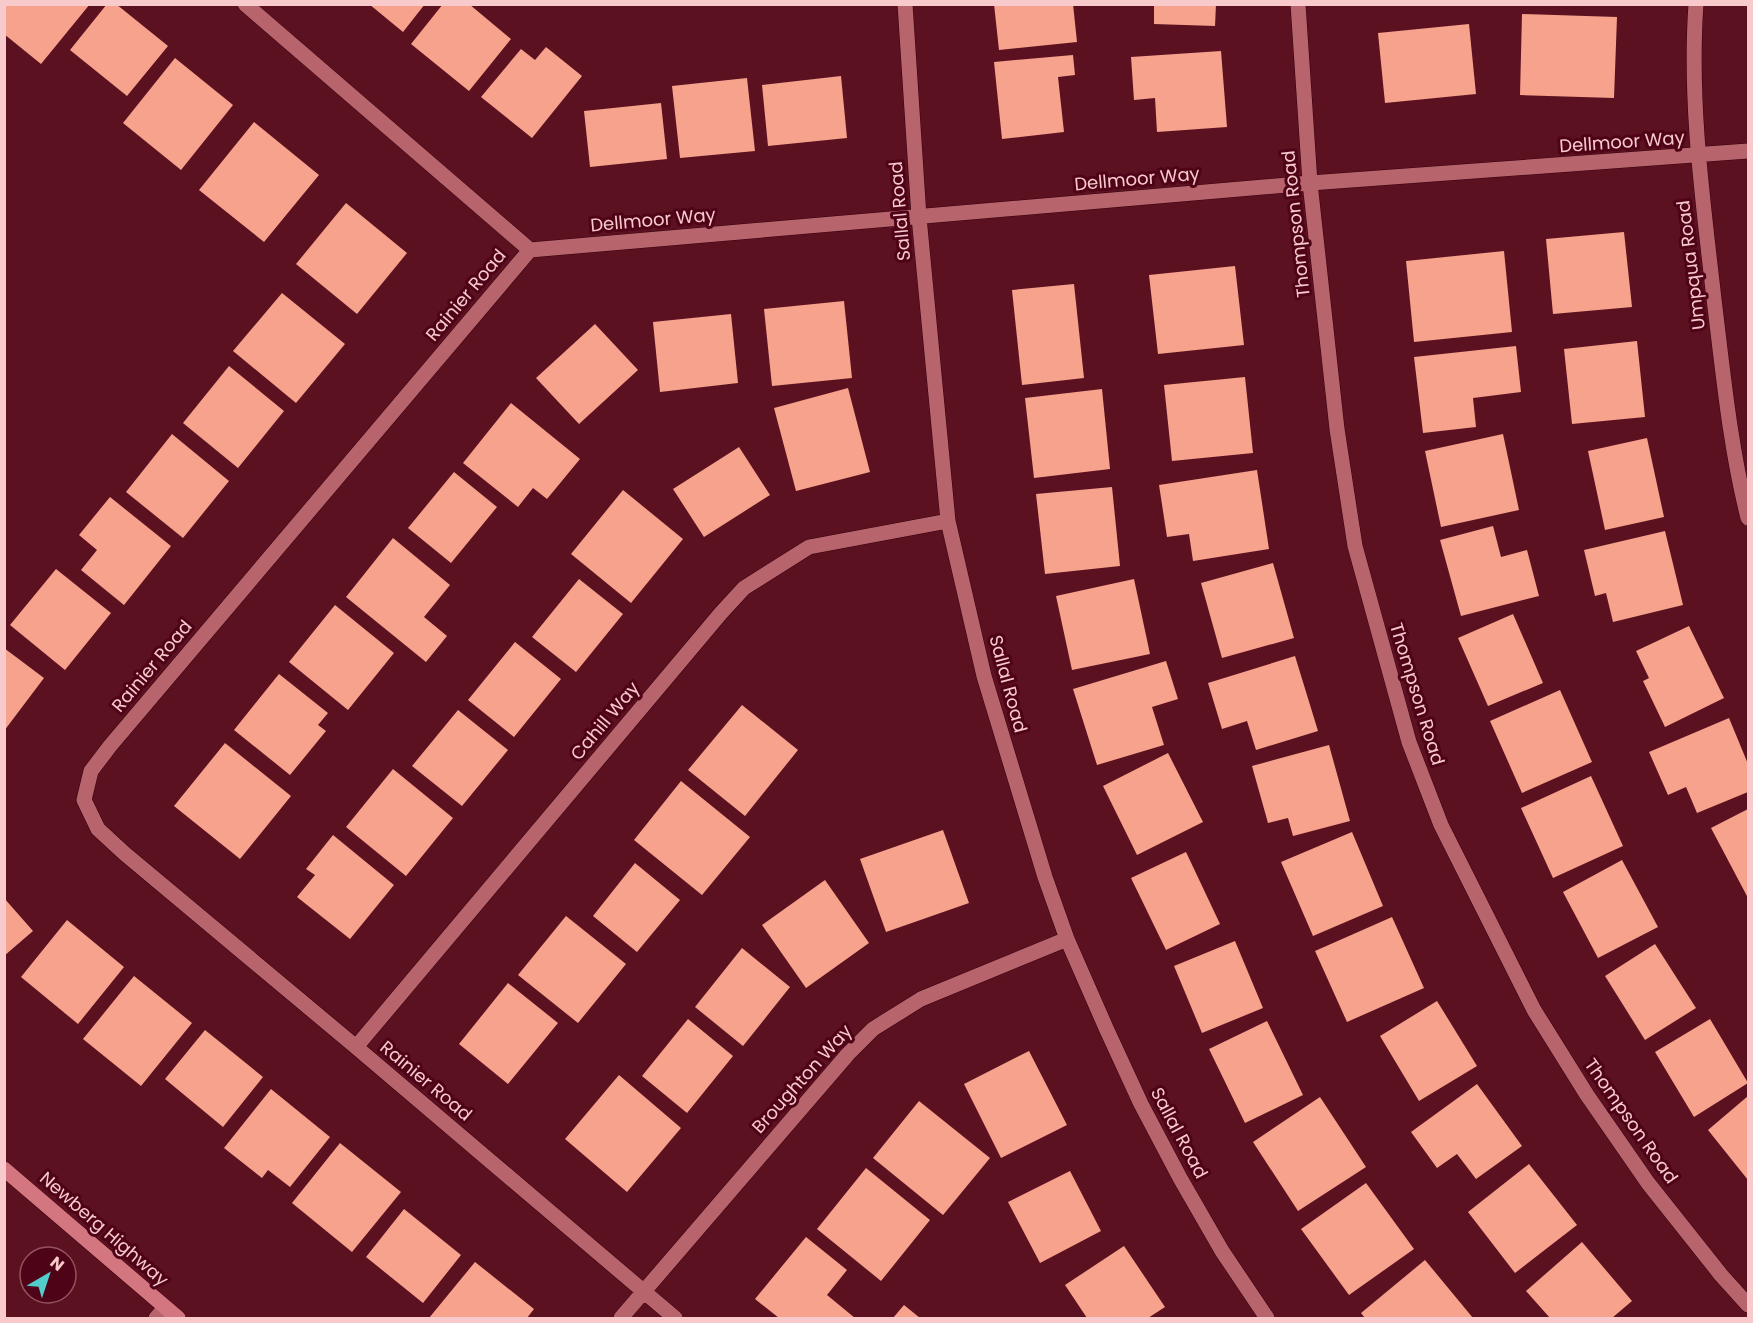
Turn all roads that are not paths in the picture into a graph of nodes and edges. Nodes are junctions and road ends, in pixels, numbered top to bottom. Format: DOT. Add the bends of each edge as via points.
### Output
graph roads {
  1 [pos="245,4"];
  2 [pos="905,4"];
  3 [pos="1298,4"];
  4 [pos="1696,4"];
  5 [pos="1749,152"];
  6 [pos="1699,156"];
  7 [pos="1310,183"];
  8 [pos="920,217"];
  9 [pos="530,250"];
  10 [pos="1749,518"];
  11 [pos="948,521"];
  12 [pos="1067,939"];
  13 [pos="356,1047"];
  14 [pos="4,1169"];
  15 [pos="643,1291"];
  16 [pos="1749,1305"];
  17 [pos="160,1313"];
  18 [pos="178,1318"];
  19 [pos="621,1318"];
  20 [pos="675,1318"];
  21 [pos="1267,1318"];
  1 -- 9 [label="street, Rainier Road"];
  2 -- 8 [label="street, Sallal Road"];
  3 -- 7 [label="street, Thompson Road"];
  4 -- 6 [label="street, Umpqua Road"];
  5 -- 6 [label="street, Dellmoor Way"];
  6 -- 7 [label="street, Dellmoor Way"];
  6 -- 10 [label="street, Umpqua Road" via="1729,413"];
  7 -- 8 [label="street, Dellmoor Way"];
  7 -- 16 [label="street, Thompson Road" via="1337,429 1355,546 1409,742 1441,825 1534,1010 1587,1095 1648,1183 1720,1275"];
  8 -- 9 [label="street, Dellmoor Way"];
  8 -- 11 [label="street, Sallal Road"];
  9 -- 13 [label="street, Rainier Road" via="110,746 91,771 86,790 84,800 98,829 124,854"];
  11 -- 12 [label="street, Sallal Road" via="984,676"];
  11 -- 13 [label="street, Cahill Way" via="809,547 744,588"];
  12 -- 15 [label="street, Broughton Way" via="921,999 873,1029"];
  12 -- 21 [label="street, Sallal Road" via="1141,1104 1222,1251"];
  13 -- 15 [label="street, Rainier Road"];
  14 -- 17 [label="main road, Newberg Highway"];
  15 -- 19 [label="street, Broughton Way"];
  15 -- 20 [label="street, Rainier Road"];
  17 -- 18 [label="main road, Newberg Highway"];
}
